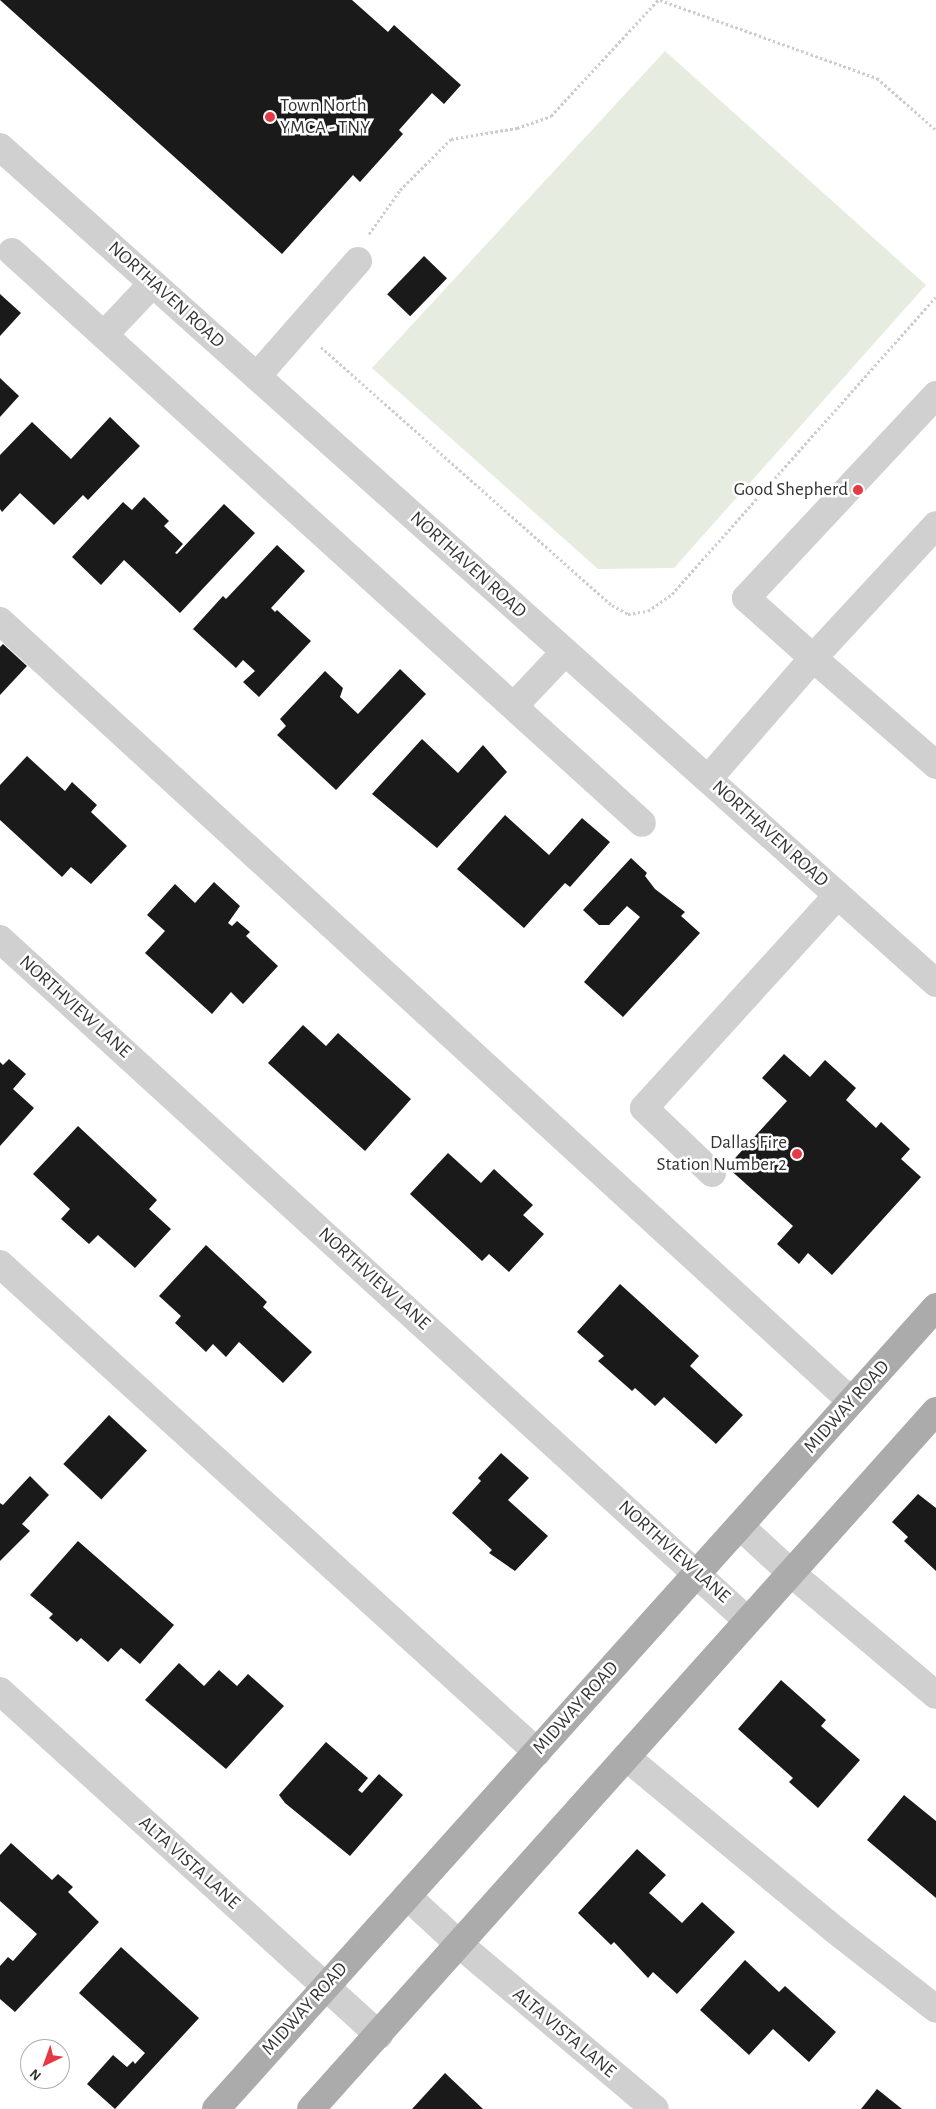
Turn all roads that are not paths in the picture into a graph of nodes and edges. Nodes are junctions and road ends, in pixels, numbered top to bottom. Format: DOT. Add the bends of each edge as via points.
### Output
graph roads {
  1 [pos="0,147"];
  2 [pos="12,252"];
  3 [pos="358,261"];
  4 [pos="152,284"];
  5 [pos="104,335"];
  6 [pos="257,376"];
  7 [pos="936,395"];
  8 [pos="936,525"];
  9 [pos="0,621"];
  10 [pos="565,652"];
  11 [pos="813,658"];
  12 [pos="514,706"];
  13 [pos="936,765"];
  14 [pos="708,779"];
  15 [pos="642,822"];
  16 [pos="838,895"];
  17 [pos="0,938"];
  18 [pos="936,983"];
  19 [pos="712,1173"];
  20 [pos="0,1264"];
  21 [pos="936,1307"];
  22 [pos="852,1402"];
  23 [pos="936,1411"];
  24 [pos="740,1526"];
  25 [pos="791,1573"];
  26 [pos="697,1574"];
  27 [pos="748,1621"];
  28 [pos="0,1691"];
  29 [pos="936,1695"];
  30 [pos="537,1752"];
  31 [pos="626,1757"];
  32 [pos="407,1896"];
  33 [pos="459,1944"];
  34 [pos="326,1987"];
  35 [pos="936,2009"];
  36 [pos="379,2035"];
  37 [pos="216,2109"];
  38 [pos="311,2109"];
  39 [pos="655,2109"];
  1 -- 4 [label="street, NORTHAVEN ROAD"];
  2 -- 5 [label="street"];
  3 -- 6 [label="street"];
  4 -- 5 [label="street"];
  4 -- 6 [label="street, NORTHAVEN ROAD"];
  5 -- 12 [label="street"];
  6 -- 10 [label="street, NORTHAVEN ROAD"];
  7 -- 11 [label="street" via="746,598"];
  8 -- 11 [label="street"];
  9 -- 22 [label="street"];
  10 -- 12 [label="street"];
  10 -- 14 [label="street, NORTHAVEN ROAD"];
  11 -- 13 [label="street"];
  11 -- 14 [label="street"];
  12 -- 15 [label="street"];
  14 -- 16 [label="street, NORTHAVEN ROAD"];
  16 -- 18 [label="street, NORTHAVEN ROAD"];
  16 -- 19 [label="street" via="644,1108"];
  17 -- 26 [label="street, NORTHVIEW LANE"];
  20 -- 30 [label="street"];
  21 -- 22 [label="main road, MIDWAY ROAD"];
  22 -- 24 [label="main road, MIDWAY ROAD"];
  23 -- 25 [label="main road"];
  24 -- 25 [label="street"];
  24 -- 26 [label="main road, MIDWAY ROAD"];
  25 -- 27 [label="main road"];
  25 -- 29 [label="street"];
  26 -- 27 [label="street, NORTHVIEW LANE"];
  26 -- 30 [label="main road, MIDWAY ROAD"];
  27 -- 31 [label="main road"];
  28 -- 34 [label="street, ALTA VISTA LANE"];
  30 -- 32 [label="main road, MIDWAY ROAD"];
  31 -- 33 [label="main road"];
  31 -- 35 [label="street"];
  32 -- 33 [label="street, ALTA VISTA LANE"];
  32 -- 34 [label="main road, MIDWAY ROAD"];
  33 -- 36 [label="main road"];
  33 -- 39 [label="street, ALTA VISTA LANE"];
  34 -- 36 [label="street, ALTA VISTA LANE"];
  34 -- 37 [label="main road, MIDWAY ROAD"];
  36 -- 38 [label="main road"];
}
